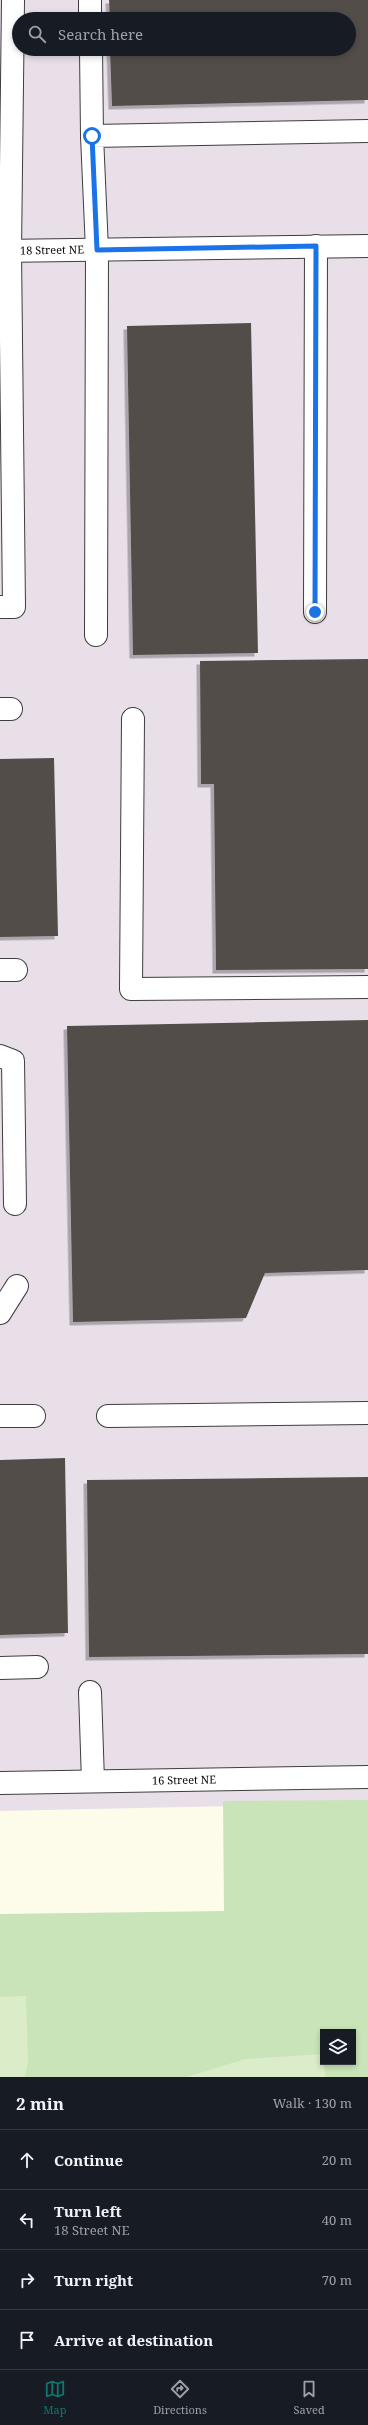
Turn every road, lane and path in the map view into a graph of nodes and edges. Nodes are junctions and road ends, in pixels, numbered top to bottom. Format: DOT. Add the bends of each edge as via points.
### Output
graph roads {
  1 [pos="13,0"];
  2 [pos="90,0"];
  3 [pos="13,12"];
  4 [pos="90,12"];
  5 [pos="12,31"];
  6 [pos="91,56"];
  7 [pos="368,131"];
  8 [pos="92,136"];
  9 [pos="316,246"];
  10 [pos="368,246"];
  11 [pos="97,250"];
  12 [pos="5,251"];
  13 [pos="0,607"];
  14 [pos="315,612"];
  15 [pos="96,635"];
  16 [pos="133,718"];
  17 [pos="368,987"];
  18 [pos="0,1056"];
  19 [pos="15,1204"];
  20 [pos="17,1286"];
  21 [pos="0,1313"];
  22 [pos="368,1413"];
  23 [pos="0,1416"];
  24 [pos="34,1416"];
  25 [pos="108,1416"];
  26 [pos="37,1667"];
  27 [pos="0,1668"];
  28 [pos="90,1692"];
  29 [pos="368,1777"];
  30 [pos="92,1781"];
  31 [pos="0,1783"];
  1 -- 3 [label="street"];
  2 -- 4 [label="street"];
  5 -- 12 [label="street"];
  6 -- 8 [label="street"];
  7 -- 8 [label="street"];
  8 -- 11 [label="street"];
  9 -- 10 [label="street, 18 Street NE"];
  9 -- 11 [label="street, 18 Street NE"];
  9 -- 14 [label="street"];
  11 -- 12 [label="street, 18 Street NE"];
  11 -- 15 [label="street"];
  12 -- 13 [label="street" via="14,607"];
  16 -- 17 [label="street" via="131,989"];
  18 -- 19 [label="street" via="13,1061"];
  20 -- 21 [label="street"];
  22 -- 25 [label="street"];
  23 -- 24 [label="street"];
  26 -- 27 [label="street"];
  28 -- 30 [label="street"];
  29 -- 30 [label="street, 16 Street NE"];
  30 -- 31 [label="street, 16 Street NE"];
}
